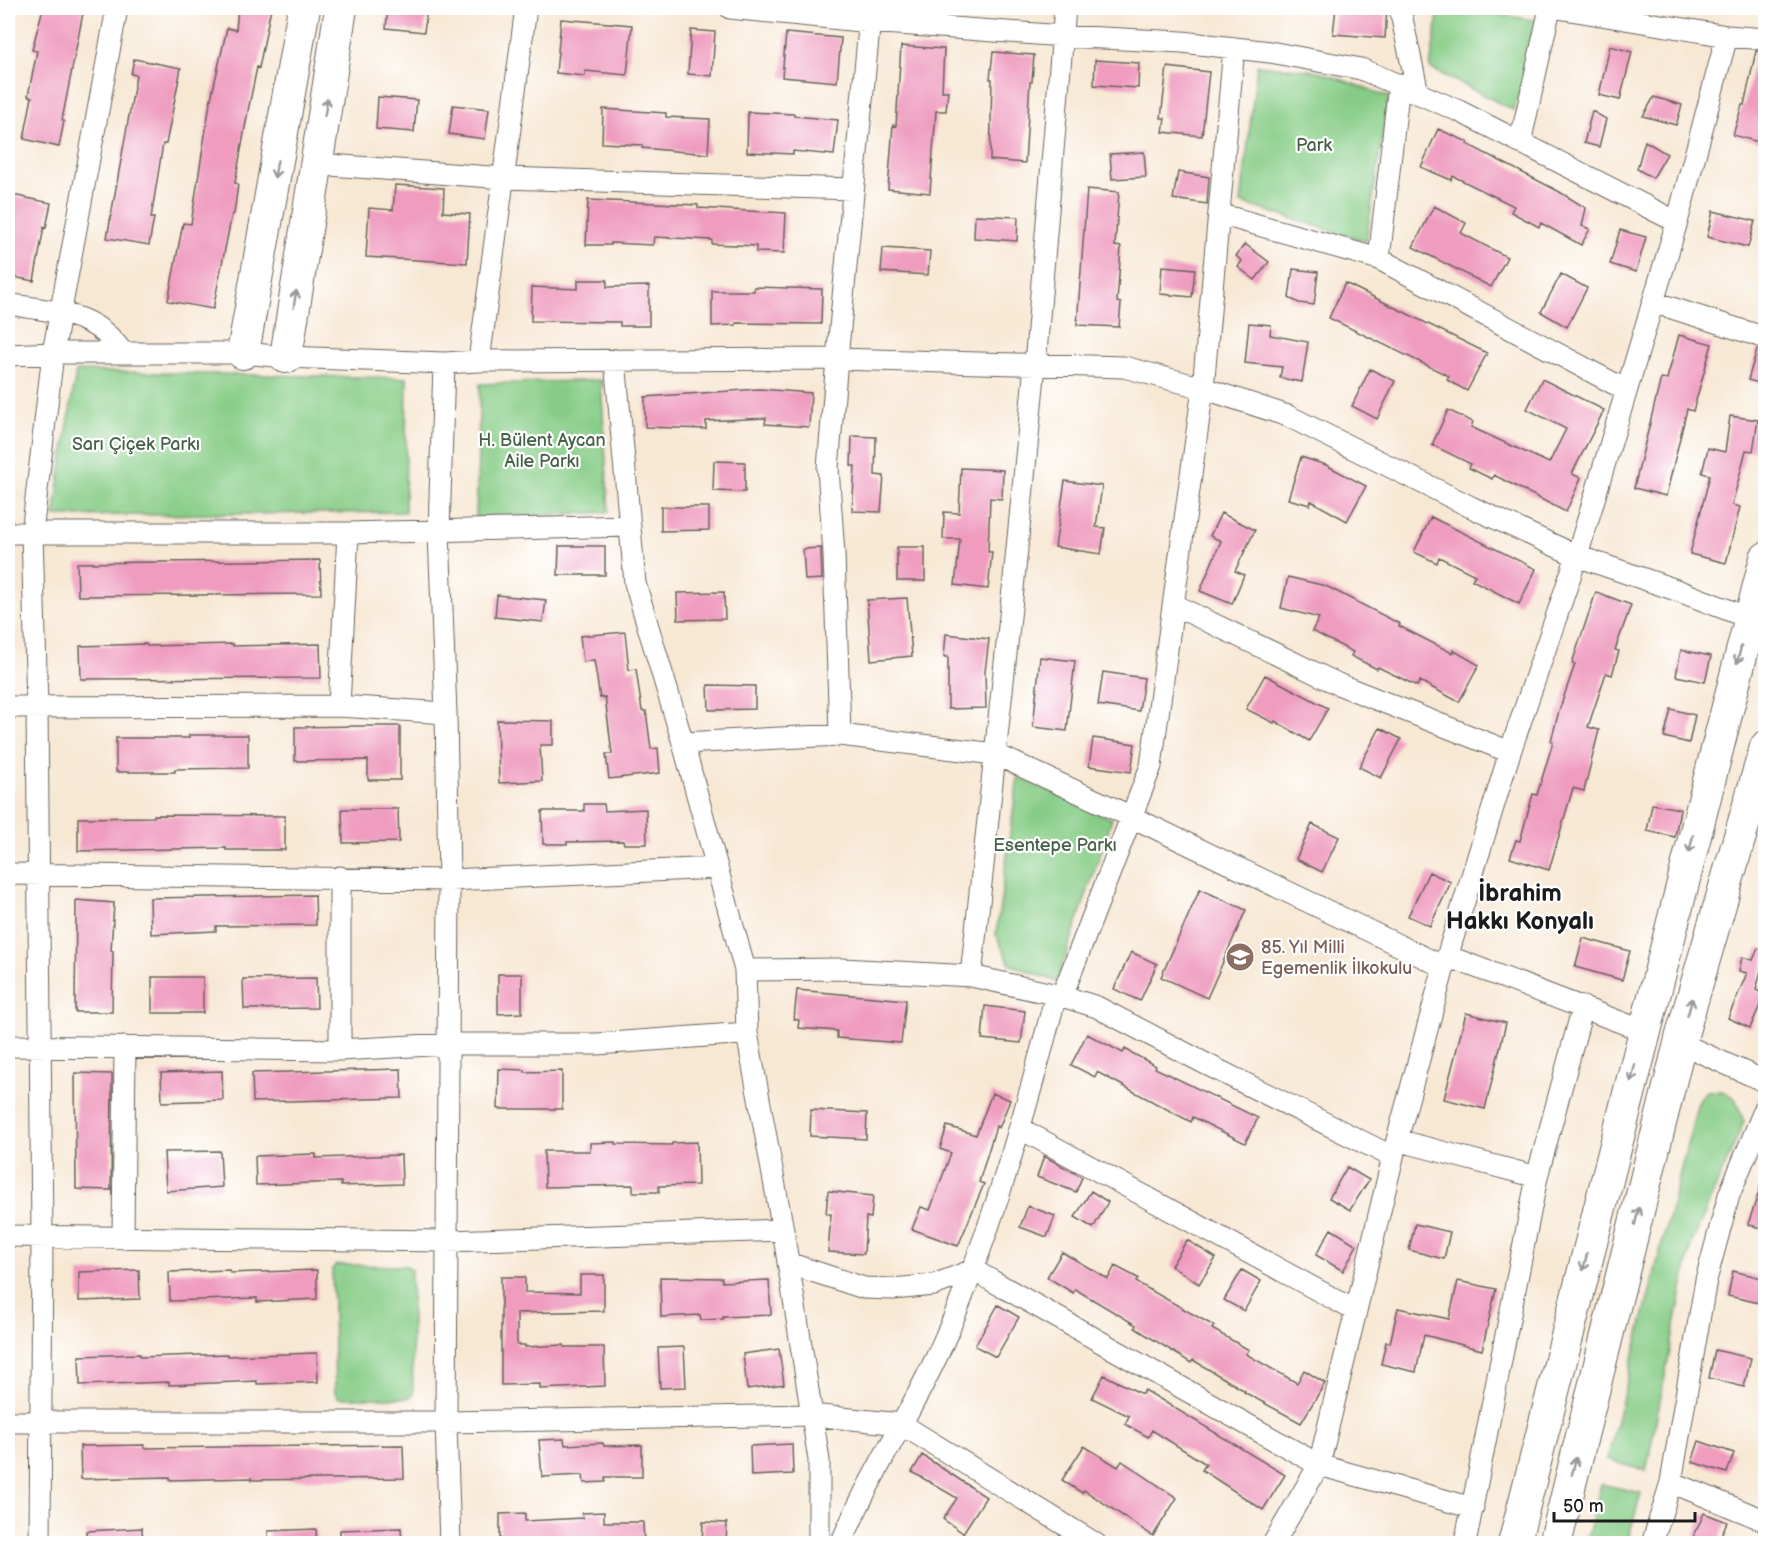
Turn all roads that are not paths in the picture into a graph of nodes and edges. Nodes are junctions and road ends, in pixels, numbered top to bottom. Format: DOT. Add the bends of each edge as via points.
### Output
graph roads {
  1 [pos="117,8"];
  2 [pos="304,8"];
  3 [pos="341,8"];
  4 [pos="526,8"];
  5 [pos="730,8"];
  6 [pos="1065,8"];
  7 [pos="1402,8"];
  8 [pos="1550,8"];
  9 [pos="1558,8"];
  10 [pos="871,15"];
  11 [pos="1063,36"];
  12 [pos="1727,36"];
  13 [pos="1766,39"];
  14 [pos="1234,48"];
  15 [pos="1409,88"];
  16 [pos="1520,143"];
  17 [pos="316,164"];
  18 [pos="504,178"];
  19 [pos="853,189"];
  20 [pos="1219,214"];
  21 [pos="1677,222"];
  22 [pos="1379,259"];
  23 [pos="1653,302"];
  24 [pos="8,304"];
  25 [pos="60,313"];
  26 [pos="1766,338"];
  27 [pos="122,352"];
  28 [pos="53,353"];
  29 [pos="243,353"];
  30 [pos="8,355"];
  31 [pos="286,357"];
  32 [pos="615,360"];
  33 [pos="837,360"];
  34 [pos="479,361"];
  35 [pos="444,363"];
  36 [pos="1035,365"];
  37 [pos="1203,388"];
  38 [pos="1626,390"];
  39 [pos="629,526"];
  40 [pos="439,532"];
  41 [pos="8,533"];
  42 [pos="32,533"];
  43 [pos="348,533"];
  44 [pos="1576,556"];
  45 [pos="1766,558"];
  46 [pos="1174,605"];
  47 [pos="1749,618"];
  48 [pos="8,706"];
  49 [pos="37,706"];
  50 [pos="339,706"];
  51 [pos="446,712"];
  52 [pos="840,735"];
  53 [pos="683,743"];
  54 [pos="1766,747"];
  55 [pos="1510,753"];
  56 [pos="995,754"];
  57 [pos="1132,817"];
  58 [pos="717,867"];
  59 [pos="39,873"];
  60 [pos="8,874"];
  61 [pos="340,877"];
  62 [pos="449,880"];
  63 [pos="1446,961"];
  64 [pos="745,970"];
  65 [pos="971,976"];
  66 [pos="1059,996"];
  67 [pos="1583,1008"];
  68 [pos="1644,1031"];
  69 [pos="747,1033"];
  70 [pos="1680,1043"];
  71 [pos="448,1044"];
  72 [pos="8,1046"];
  73 [pos="41,1046"];
  74 [pos="125,1047"];
  75 [pos="340,1050"];
  76 [pos="1766,1082"];
  77 [pos="1766,1106"];
  78 [pos="1021,1130"];
  79 [pos="1395,1148"];
  80 [pos="1537,1177"];
  81 [pos="783,1230"];
  82 [pos="8,1236"];
  83 [pos="42,1237"];
  84 [pos="123,1238"];
  85 [pos="448,1241"];
  86 [pos="788,1263"];
  87 [pos="973,1270"];
  88 [pos="1356,1311"];
  89 [pos="811,1415"];
  90 [pos="41,1421"];
  91 [pos="8,1422"];
  92 [pos="446,1422"];
  93 [pos="901,1424"];
  94 [pos="1319,1465"];
  95 [pos="1671,1482"];
  96 [pos="1473,1508"];
  97 [pos="1766,1521"];
  98 [pos="40,1544"];
  99 [pos="450,1544"];
  100 [pos="819,1544"];
  101 [pos="841,1544"];
  102 [pos="1096,1544"];
  103 [pos="1273,1544"];
  104 [pos="1465,1544"];
  105 [pos="1514,1544"];
  106 [pos="1555,1544"];
  107 [pos="1652,1544"];
  1 -- 25 [label="street"];
  2 -- 29 [label="street, one-way"];
  17 -- 3 [label="street, one-way"];
  4 -- 18 [label="street"];
  5 -- 10 [label="street"];
  6 -- 11 [label="street"];
  7 -- 15 [label="street"];
  8 -- 16 [label="street"];
  9 -- 12 [label="street"];
  10 -- 11 [label="street"];
  10 -- 19 [label="street"];
  11 -- 14 [label="street"];
  11 -- 36 [label="street"];
  12 -- 13 [label="street"];
  12 -- 21 [label="street"];
  14 -- 15 [label="street" via="1361,69"];
  14 -- 20 [label="street"];
  15 -- 16 [label="street"];
  15 -- 22 [label="street"];
  16 -- 21 [label="street"];
  17 -- 18 [label="street"];
  31 -- 17 [label="street, one-way"];
  18 -- 19 [label="street"];
  18 -- 34 [label="street"];
  19 -- 33 [label="street"];
  20 -- 22 [label="street"];
  20 -- 37 [label="street"];
  21 -- 23 [label="street"];
  22 -- 38 [label="street"];
  23 -- 26 [label="street"];
  23 -- 38 [label="street"];
  24 -- 25 [label="street"];
  25 -- 27 [label="street" via="100,327"];
  25 -- 28 [label="street"];
  27 -- 28 [label="street"];
  27 -- 29 [label="street"];
  28 -- 30 [label="street"];
  28 -- 42 [label="street"];
  29 -- 31 [label="street"];
  31 -- 35 [label="street"];
  32 -- 33 [label="street"];
  32 -- 34 [label="street"];
  32 -- 39 [label="street"];
  33 -- 36 [label="street"];
  33 -- 52 [label="street" via="828,468"];
  34 -- 35 [label="street"];
  35 -- 40 [label="street"];
  36 -- 37 [label="street" via="1124,367"];
  36 -- 56 [label="street"];
  37 -- 44 [label="street" via="1288,416"];
  37 -- 46 [label="street"];
  38 -- 44 [label="street"];
  39 -- 40 [label="street"];
  39 -- 53 [label="street" via="634,583"];
  40 -- 43 [label="street"];
  40 -- 51 [label="street"];
  41 -- 42 [label="street"];
  42 -- 43 [label="street"];
  42 -- 49 [label="street"];
  43 -- 50 [label="street"];
  44 -- 47 [label="street"];
  44 -- 55 [label="street"];
  45 -- 47 [label="street"];
  46 -- 55 [label="street" via="1338,684"];
  46 -- 57 [label="street" via="1151,765"];
  47 -- 68 [label="street, one-way"];
  48 -- 49 [label="street"];
  49 -- 50 [label="street"];
  49 -- 59 [label="street"];
  50 -- 51 [label="street"];
  51 -- 62 [label="street"];
  52 -- 53 [label="street"];
  52 -- 56 [label="street"];
  53 -- 58 [label="street"];
  70 -- 54 [label="street, one-way"];
  55 -- 63 [label="street"];
  56 -- 57 [label="street"];
  56 -- 65 [label="street"];
  57 -- 63 [label="street"];
  57 -- 66 [label="street"];
  58 -- 62 [label="street"];
  58 -- 64 [label="street"];
  59 -- 60 [label="street"];
  59 -- 61 [label="street"];
  59 -- 73 [label="street"];
  61 -- 62 [label="street"];
  61 -- 75 [label="street"];
  62 -- 71 [label="street"];
  63 -- 67 [label="street"];
  63 -- 79 [label="street"];
  64 -- 65 [label="street" via="842,969"];
  64 -- 69 [label="street"];
  65 -- 66 [label="street"];
  66 -- 78 [label="street"];
  66 -- 79 [label="street" via="1097,1007 1206,1065"];
  67 -- 68 [label="street"];
  67 -- 80 [label="street"];
  68 -- 105 [label="street, one-way"];
  69 -- 71 [label="street" via="597,1044"];
  69 -- 81 [label="street"];
  70 -- 76 [label="street"];
  106 -- 70 [label="street, one-way"];
  71 -- 75 [label="street"];
  71 -- 85 [label="street"];
  72 -- 73 [label="street"];
  73 -- 74 [label="street"];
  73 -- 83 [label="street"];
  74 -- 75 [label="street"];
  74 -- 84 [label="street"];
  77 -- 95 [label="street" via="1730,1195 1706,1280"];
  78 -- 87 [label="street"];
  78 -- 88 [label="street"];
  79 -- 80 [label="street"];
  79 -- 88 [label="street"];
  80 -- 96 [label="street"];
  81 -- 85 [label="street"];
  81 -- 86 [label="street"];
  82 -- 83 [label="street"];
  83 -- 84 [label="street"];
  83 -- 90 [label="street"];
  84 -- 85 [label="street"];
  85 -- 92 [label="street"];
  86 -- 87 [label="street" via="864,1288 934,1285"];
  86 -- 89 [label="street"];
  87 -- 93 [label="street" via="941,1347"];
  87 -- 94 [label="street"];
  88 -- 94 [label="street"];
  89 -- 92 [label="street"];
  89 -- 93 [label="street"];
  89 -- 100 [label="street" via="819,1460"];
  90 -- 91 [label="street"];
  90 -- 92 [label="street"];
  90 -- 98 [label="street"];
  92 -- 99 [label="street"];
  93 -- 101 [label="street"];
  93 -- 102 [label="street"];
  94 -- 96 [label="street"];
  94 -- 103 [label="street"];
  95 -- 97 [label="street"];
  95 -- 107 [label="street"];
  96 -- 104 [label="street"];
}
